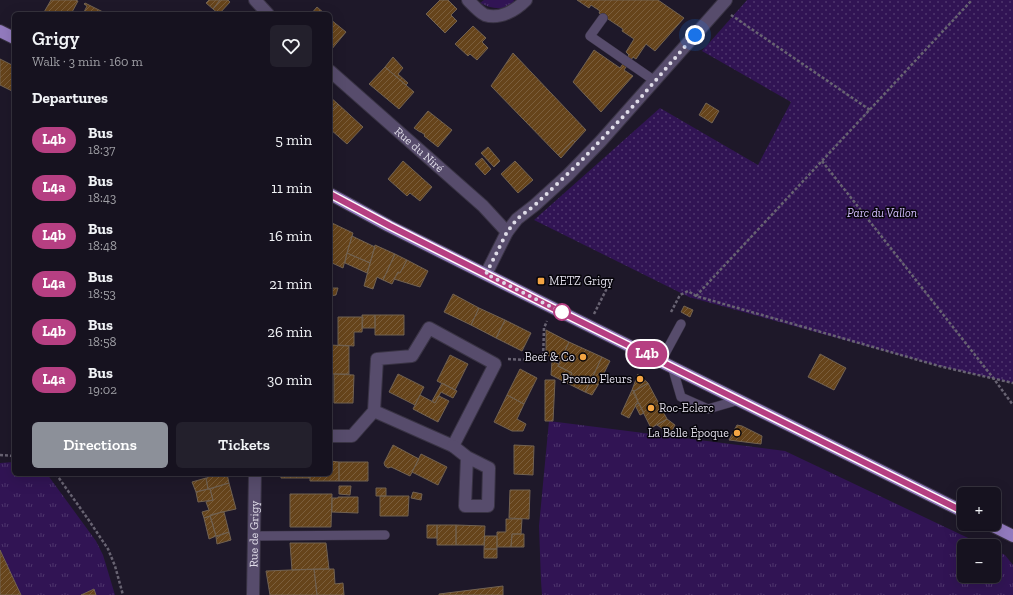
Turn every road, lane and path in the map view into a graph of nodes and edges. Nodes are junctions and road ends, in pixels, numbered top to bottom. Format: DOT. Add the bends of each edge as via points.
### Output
graph roads {
  1 [pos="254,0"];
  2 [pos="468,0"];
  3 [pos="526,0"];
  4 [pos="972,0"];
  5 [pos="718,2"];
  6 [pos="266,12"];
  7 [pos="603,18"];
  8 [pos="0,31"];
  9 [pos="12,37"];
  10 [pos="332,73"];
  11 [pos="655,81"];
  12 [pos="870,110"];
  13 [pos="822,161"];
  14 [pos="332,195"];
  15 [pos="507,232"];
  16 [pos="486,274"];
  17 [pos="610,282"];
  18 [pos="696,296"];
  19 [pos="553,308"];
  20 [pos="671,312"];
  21 [pos="681,324"];
  22 [pos="589,325"];
  23 [pos="491,362"];
  24 [pos="667,364"];
  25 [pos="994,379"];
  26 [pos="1013,383"];
  27 [pos="739,400"];
  28 [pos="1013,405"];
  29 [pos="374,411"];
  30 [pos="332,436"];
  31 [pos="453,446"];
  32 [pos="0,456"];
  33 [pos="12,456"];
  34 [pos="467,457"];
  35 [pos="57,476"];
  36 [pos="255,476"];
  37 [pos="957,509"];
  38 [pos="1001,530"];
  39 [pos="385,535"];
  40 [pos="254,536"];
  41 [pos="1013,536"];
  42 [pos="123,595"];
  43 [pos="253,595"];
  1 -- 6 [label="street"];
  2 -- 3 [label="street" via="485,14 500,15 515,10"];
  4 -- 12 [label="path"];
  5 -- 11 [label="street"];
  5 -- 12 [label="path"];
  7 -- 11 [label="lane" via="590,36"];
  8 -- 9 [label="main road"];
  10 -- 15 [label="street, Rue du Niré" via="483,206"];
  11 -- 15 [label="street" via="568,175 517,219"];
  12 -- 13 [label="path"];
  13 -- 18 [label="path"];
  13 -- 25 [label="path"];
  14 -- 16 [label="main road"];
  15 -- 16 [label="street"];
  16 -- 19 [label="main road"];
  17 -- 22 [label="path"];
  18 -- 20 [label="path" via="688,291 680,295"];
  18 -- 25 [label="path" via="939,366"];
  19 -- 22 [label="main road"];
  19 -- 23 [label="path" via="544,328 543,360 505,359"];
  21 -- 24 [label="lane"];
  22 -- 24 [label="main road"];
  23 -- 29 [label="street" via="429,328 412,356 377,359"];
  23 -- 31 [label="street" via="495,364"];
  24 -- 27 [label="main road"];
  24 -- 27 [label="lane" via="682,397 708,409"];
  25 -- 26 [label="path"];
  25 -- 28 [label="path"];
  27 -- 37 [label="main road"];
  29 -- 30 [label="street" via="352,436"];
  29 -- 31 [label="street"];
  31 -- 34 [label="street"];
  32 -- 33 [label="path"];
  35 -- 42 [label="path" via="108,549"];
  36 -- 40 [label="street, Rue de Grigy"];
  38 -- 41 [label="main road"];
  39 -- 40 [label="lane"];
  40 -- 43 [label="street, Rue de Grigy"];
}
